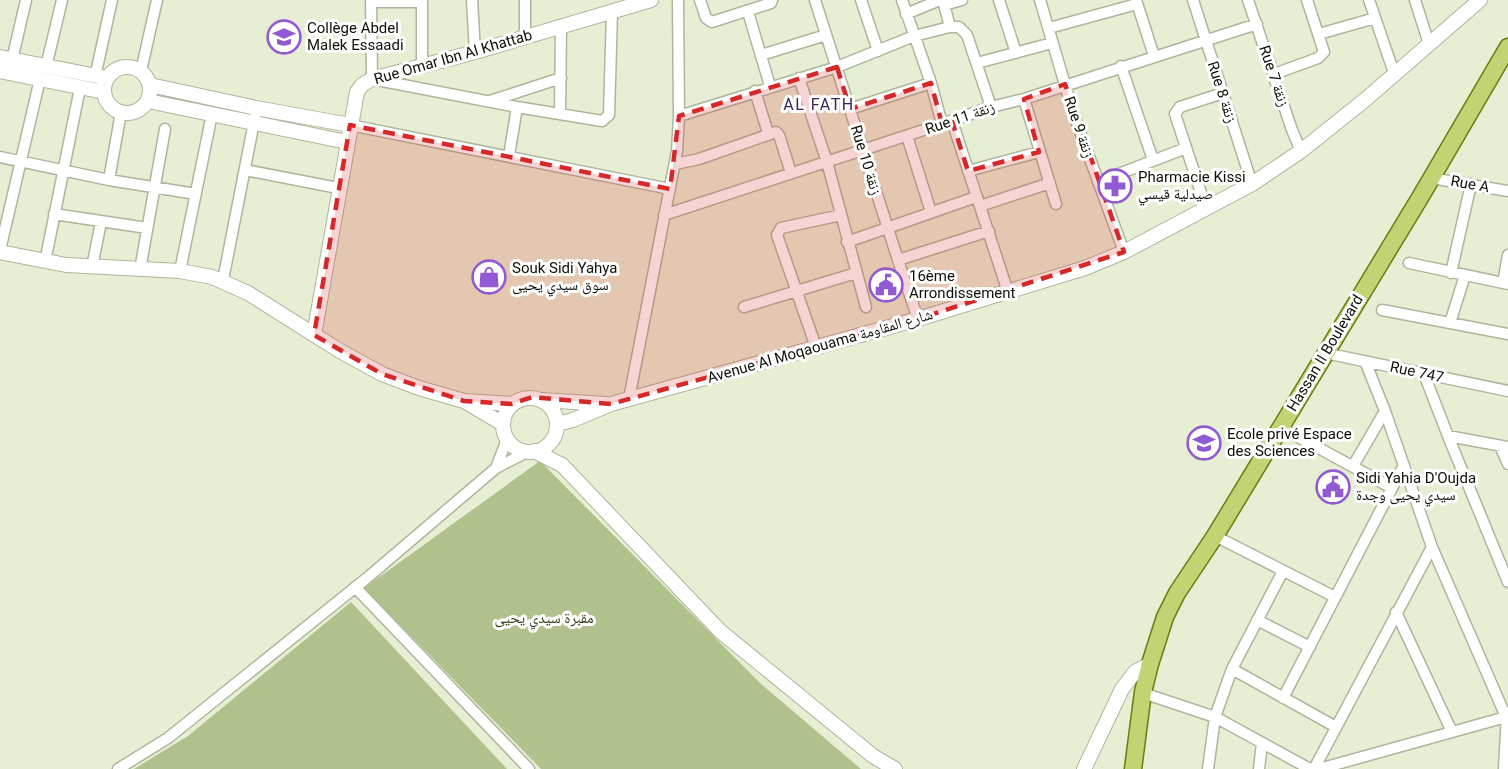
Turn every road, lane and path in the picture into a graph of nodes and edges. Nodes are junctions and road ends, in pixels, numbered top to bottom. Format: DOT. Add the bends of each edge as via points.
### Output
graph roads {
  1 [pos="26,0"];
  2 [pos="62,0"];
  3 [pos="112,0"];
  4 [pos="157,0"];
  5 [pos="472,0"];
  6 [pos="525,0"];
  7 [pos="651,0"];
  8 [pos="678,0"];
  9 [pos="700,0"];
  10 [pos="772,0"];
  11 [pos="815,0"];
  12 [pos="861,0"];
  13 [pos="902,0"];
  14 [pos="962,0"];
  15 [pos="999,0"];
  16 [pos="1040,0"];
  17 [pos="1193,0"];
  18 [pos="1306,0"];
  19 [pos="1369,0"];
  20 [pos="1415,0"];
  21 [pos="371,1"];
  22 [pos="422,1"];
  23 [pos="1252,1"];
  24 [pos="943,2"];
  25 [pos="1137,2"];
  26 [pos="1474,2"];
  27 [pos="619,7"];
  28 [pos="748,12"];
  29 [pos="906,14"];
  30 [pos="1375,18"];
  31 [pos="1257,24"];
  32 [pos="561,26"];
  33 [pos="950,27"];
  34 [pos="1049,28"];
  35 [pos="1319,34"];
  36 [pos="826,35"];
  37 [pos="914,36"];
  38 [pos="525,37"];
  39 [pos="1205,40"];
  40 [pos="1053,43"];
  41 [pos="1429,44"];
  42 [pos="1508,47"];
  43 [pos="878,51"];
  44 [pos="475,52"];
  45 [pos="1016,53"];
  46 [pos="761,55"];
  47 [pos="1154,56"];
  48 [pos="6,58"];
  49 [pos="977,63"];
  50 [pos="1121,66"];
  51 [pos="422,67"];
  52 [pos="837,67"];
  53 [pos="0,71"];
  54 [pos="141,71"];
  55 [pos="43,73"];
  56 [pos="1274,74"];
  57 [pos="1394,74"];
  58 [pos="561,78"];
  59 [pos="799,78"];
  60 [pos="372,79"];
  61 [pos="102,83"];
  62 [pos="931,83"];
  63 [pos="1065,84"];
  64 [pos="150,85"];
  65 [pos="770,86"];
  66 [pos="80,88"];
  67 [pos="755,91"];
  68 [pos="1223,93"];
  69 [pos="1024,99"];
  70 [pos="148,101"];
  71 [pos="488,102"];
  72 [pos="516,107"];
  73 [pos="991,107"];
  74 [pos="256,108"];
  75 [pos="850,109"];
  76 [pos="121,112"];
  77 [pos="560,113"];
  78 [pos="212,114"];
  79 [pos="679,116"];
  80 [pos="254,122"];
  81 [pos="947,123"];
  82 [pos="350,125"];
  83 [pos="165,129"];
  84 [pos="768,133"];
  85 [pos="907,136"];
  86 [pos="347,142"];
  87 [pos="1186,148"];
  88 [pos="863,149"];
  89 [pos="1301,151"];
  90 [pos="1039,152"];
  91 [pos="509,156"];
  92 [pos="0,157"];
  93 [pos="1153,160"];
  94 [pos="22,162"];
  95 [pos="827,162"];
  96 [pos="675,164"];
  97 [pos="64,170"];
  98 [pos="244,170"];
  99 [pos="968,171"];
  100 [pos="791,173"];
  101 [pos="1431,178"];
  102 [pos="109,180"];
  103 [pos="1098,182"];
  104 [pos="1050,183"];
  105 [pos="1252,184"];
  106 [pos="1471,184"];
  107 [pos="154,187"];
  108 [pos="338,188"];
  109 [pos="670,189"];
  110 [pos="1507,189"];
  111 [pos="196,194"];
  112 [pos="978,202"];
  113 [pos="1056,204"];
  114 [pos="1206,208"];
  115 [pos="931,212"];
  116 [pos="54,214"];
  117 [pos="664,215"];
  118 [pos="841,215"];
  119 [pos="101,222"];
  120 [pos="147,228"];
  121 [pos="887,228"];
  122 [pos="989,231"];
  123 [pos="847,242"];
  124 [pos="0,251"];
  125 [pos="1124,252"];
  126 [pos="1508,255"];
  127 [pos="898,260"];
  128 [pos="45,262"];
  129 [pos="1409,263"];
  130 [pos="92,267"];
  131 [pos="140,270"];
  132 [pos="180,271"];
  133 [pos="856,273"];
  134 [pos="1451,273"];
  135 [pos="1465,275"];
  136 [pos="223,280"];
  137 [pos="1505,284"];
  138 [pos="796,291"];
  139 [pos="1008,292"];
  140 [pos="744,307"];
  141 [pos="866,307"];
  142 [pos="1382,310"];
  143 [pos="918,319"];
  144 [pos="1450,323"];
  145 [pos="1508,334"];
  146 [pos="314,335"];
  147 [pos="816,347"];
  148 [pos="1325,353"];
  149 [pos="1365,361"];
  150 [pos="1424,374"];
  151 [pos="1508,391"];
  152 [pos="629,399"];
  153 [pos="542,400"];
  154 [pos="464,401"];
  155 [pos="512,404"];
  156 [pos="611,404"];
  157 [pos="1386,411"];
  158 [pos="503,424"];
  159 [pos="1280,426"];
  160 [pos="556,429"];
  161 [pos="1449,436"];
  162 [pos="507,439"];
  163 [pos="1504,446"];
  164 [pos="531,452"];
  165 [pos="1508,464"];
  166 [pos="562,465"];
  167 [pos="1404,465"];
  168 [pos="1353,466"];
  169 [pos="496,468"];
  170 [pos="1392,488"];
  171 [pos="1215,536"];
  172 [pos="1432,547"];
  173 [pos="1283,571"];
  174 [pos="1508,582"];
  175 [pos="355,587"];
  176 [pos="1335,597"];
  177 [pos="1396,612"];
  178 [pos="1257,620"];
  179 [pos="1310,647"];
  180 [pos="1150,663"];
  181 [pos="1232,669"];
  182 [pos="1143,693"];
  183 [pos="1283,698"];
  184 [pos="1507,713"];
  185 [pos="1215,717"];
  186 [pos="1336,727"];
  187 [pos="1452,732"];
  188 [pos="1508,738"];
  189 [pos="1262,743"];
  190 [pos="118,769"];
  191 [pos="529,769"];
  192 [pos="895,769"];
  193 [pos="1084,769"];
  194 [pos="1133,769"];
  195 [pos="1208,769"];
  196 [pos="1259,769"];
  197 [pos="1312,769"];
  198 [pos="1319,769"];
  199 [pos="1504,769"];
  1 -- 48 [label="street"];
  2 -- 55 [label="street"];
  3 -- 61 [label="street"];
  4 -- 54 [label="street"];
  5 -- 44 [label="street"];
  6 -- 38 [label="street"];
  7 -- 27 [label="street, Rue Omar Ibn Al Khattab"];
  8 -- 79 [label="street"];
  9 -- 28 [label="street" via="706,18 712,22"];
  10 -- 28 [label="street"];
  11 -- 36 [label="street, Rue 10 زنقة"];
  12 -- 43 [label="street"];
  13 -- 29 [label="street"];
  14 -- 24 [label="street"];
  15 -- 45 [label="street"];
  16 -- 34 [label="street, Rue 9 زنقة"];
  17 -- 39 [label="street, Rue 8 زنقة"];
  18 -- 35 [label="street"];
  19 -- 30 [label="street"];
  20 -- 41 [label="street"];
  21 -- 22 [label="street"];
  21 -- 60 [label="street"];
  22 -- 51 [label="street"];
  23 -- 31 [label="street, Rue 7 زنقة"];
  24 -- 29 [label="street"];
  24 -- 33 [label="street"];
  25 -- 34 [label="street"];
  25 -- 47 [label="street"];
  26 -- 41 [label="street, Avenue Al Moqaouama شارع المقاومة"];
  27 -- 32 [label="street, Rue Omar Ibn Al Khattab"];
  27 -- 77 [label="street" via="608,117 602,120"];
  28 -- 46 [label="street"];
  29 -- 37 [label="street"];
  30 -- 35 [label="street"];
  30 -- 57 [label="street"];
  31 -- 39 [label="street, Rue 11 زنقة"];
  31 -- 56 [label="street, Rue 7 زنقة"];
  32 -- 38 [label="street, Rue Omar Ibn Al Khattab"];
  32 -- 58 [label="street"];
  33 -- 37 [label="street"];
  33 -- 49 [label="street" via="964,30"];
  34 -- 40 [label="street, Rue 9 زنقة"];
  35 -- 56 [label="street" via="1324,52 1318,58"];
  36 -- 46 [label="street"];
  36 -- 52 [label="street, Rue 10 زنقة"];
  37 -- 43 [label="street"];
  37 -- 62 [label="street"];
  38 -- 44 [label="street, Rue Omar Ibn Al Khattab"];
  39 -- 47 [label="street, Rue 11 زنقة"];
  39 -- 68 [label="street, Rue 8 زنقة"];
  40 -- 45 [label="street"];
  40 -- 63 [label="street, Rue 9 زنقة"];
  41 -- 57 [label="street, Avenue Al Moqaouama شارع المقاومة"];
  42 -- 101 [label="main road, Hassan II Boulevard"];
  43 -- 52 [label="street"];
  44 -- 51 [label="street, Rue Omar Ibn Al Khattab"];
  45 -- 49 [label="street"];
  46 -- 65 [label="street"];
  47 -- 50 [label="street, Rue 11 زنقة"];
  48 -- 55 [label="street"];
  49 -- 73 [label="street"];
  50 -- 63 [label="street, Rue 11 زنقة"];
  50 -- 93 [label="street"];
  51 -- 60 [label="street, Rue Omar Ibn Al Khattab"];
  52 -- 59 [label="street"];
  52 -- 75 [label="street, Rue 10 زنقة"];
  53 -- 55 [label="street"];
  54 -- 61 [label="street" via="122,67"];
  54 -- 64 [label="street"];
  55 -- 61 [label="street"];
  55 -- 66 [label="street"];
  55 -- 94 [label="street"];
  56 -- 89 [label="street, Rue 7 زنقة"];
  57 -- 89 [label="street, Avenue Al Moqaouama شارع المقاومة"];
  58 -- 71 [label="street"];
  58 -- 77 [label="street"];
  59 -- 65 [label="street"];
  59 -- 95 [label="street"];
  60 -- 71 [label="street"];
  60 -- 82 [label="street, Rue Omar Ibn Al Khattab" via="358,88"];
  61 -- 66 [label="street"];
  61 -- 76 [label="street" via="110,106"];
  62 -- 75 [label="street"];
  62 -- 81 [label="street"];
  63 -- 69 [label="street, Rue 11 زنقة"];
  63 -- 103 [label="street, Rue 9 زنقة"];
  64 -- 70 [label="street"];
  64 -- 74 [label="street"];
  65 -- 67 [label="street"];
  66 -- 97 [label="street"];
  67 -- 79 [label="street"];
  67 -- 84 [label="street"];
  68 -- 87 [label="street" via="1176,111"];
  68 -- 105 [label="street, Rue 8 زنقة"];
  69 -- 73 [label="street, Rue 11 زنقة"];
  69 -- 90 [label="street"];
  70 -- 76 [label="street" via="136,111"];
  70 -- 78 [label="street"];
  71 -- 72 [label="street"];
  72 -- 77 [label="street"];
  72 -- 91 [label="street"];
  73 -- 81 [label="street, Rue 11 زنقة"];
  74 -- 80 [label="street"];
  74 -- 82 [label="street"];
  75 -- 88 [label="street, Rue 10 زنقة"];
  76 -- 102 [label="street"];
  78 -- 80 [label="street"];
  78 -- 111 [label="street"];
  79 -- 96 [label="street"];
  80 -- 86 [label="street"];
  80 -- 98 [label="street"];
  81 -- 85 [label="street, Rue 11 زنقة"];
  81 -- 99 [label="street"];
  82 -- 86 [label="street, Rue Omar Ibn Al Khattab"];
  82 -- 91 [label="street"];
  83 -- 107 [label="street"];
  84 -- 96 [label="street"];
  84 -- 100 [label="street" via="779,135"];
  85 -- 88 [label="street, Rue 11 زنقة"];
  85 -- 115 [label="street"];
  86 -- 108 [label="street, Rue Omar Ibn Al Khattab"];
  87 -- 93 [label="street"];
  87 -- 114 [label="street"];
  88 -- 95 [label="street, Rue 11 زنقة"];
  88 -- 121 [label="street, Rue 10 زنقة"];
  89 -- 105 [label="street, Avenue Al Moqaouama شارع المقاومة"];
  90 -- 99 [label="street"];
  90 -- 104 [label="street"];
  91 -- 109 [label="street"];
  92 -- 94 [label="street"];
  93 -- 103 [label="street"];
  94 -- 97 [label="street"];
  94 -- 124 [label="street"];
  95 -- 100 [label="street, Rue 11 زنقة"];
  95 -- 118 [label="street"];
  96 -- 109 [label="street"];
  97 -- 102 [label="street"];
  97 -- 116 [label="street"];
  98 -- 108 [label="street"];
  98 -- 136 [label="street"];
  99 -- 112 [label="street"];
  100 -- 117 [label="street, Rue 11 زنقة"];
  101 -- 106 [label="street, Rue A"];
  101 -- 148 [label="main road, Hassan II Boulevard"];
  102 -- 107 [label="street"];
  103 -- 125 [label="street, Rue 9 زنقة"];
  104 -- 112 [label="street"];
  104 -- 113 [label="street"];
  105 -- 114 [label="street, Avenue Al Moqaouama شارع المقاومة"];
  106 -- 110 [label="street, Rue A"];
  106 -- 134 [label="street"];
  107 -- 111 [label="street"];
  107 -- 120 [label="street"];
  108 -- 146 [label="street, Rue Omar Ibn Al Khattab"];
  109 -- 117 [label="street"];
  111 -- 132 [label="street"];
  112 -- 115 [label="street"];
  112 -- 122 [label="street"];
  114 -- 125 [label="street, Avenue Al Moqaouama شارع المقاومة"];
  115 -- 121 [label="street"];
  116 -- 119 [label="street"];
  116 -- 128 [label="street"];
  117 -- 152 [label="street"];
  118 -- 123 [label="street"];
  118 -- 138 [label="street" via="778,231"];
  119 -- 120 [label="street"];
  119 -- 130 [label="street"];
  120 -- 131 [label="street"];
  121 -- 123 [label="street"];
  121 -- 127 [label="street, Rue 10 زنقة"];
  122 -- 127 [label="street"];
  122 -- 139 [label="street"];
  123 -- 133 [label="street"];
  124 -- 128 [label="street"];
  125 -- 139 [label="street, Avenue Al Moqaouama شارع المقاومة"];
  126 -- 137 [label="street"];
  127 -- 143 [label="street, Rue 10 زنقة"];
  128 -- 130 [label="street"];
  129 -- 134 [label="street"];
  130 -- 131 [label="street"];
  131 -- 132 [label="street"];
  132 -- 136 [label="street"];
  133 -- 138 [label="street"];
  133 -- 141 [label="street"];
  134 -- 135 [label="street"];
  135 -- 137 [label="street"];
  135 -- 144 [label="street"];
  136 -- 146 [label="street"];
  138 -- 140 [label="street"];
  138 -- 147 [label="street"];
  139 -- 143 [label="street, Avenue Al Moqaouama شارع المقاومة"];
  142 -- 144 [label="street"];
  143 -- 147 [label="street, Avenue Al Moqaouama شارع المقاومة"];
  144 -- 145 [label="street"];
  146 -- 154 [label="street" via="382,374"];
  147 -- 152 [label="street, Avenue Al Moqaouama شارع المقاومة"];
  148 -- 149 [label="street, Rue 747"];
  148 -- 159 [label="main road, Hassan II Boulevard"];
  149 -- 150 [label="street, Rue 747"];
  149 -- 157 [label="street"];
  150 -- 151 [label="street, Rue 747"];
  150 -- 161 [label="street"];
  152 -- 156 [label="street, Avenue Al Moqaouama شارع المقاومة"];
  153 -- 155 [label="street" via="528,397"];
  153 -- 156 [label="street, Avenue Al Moqaouama شارع المقاومة"];
  153 -- 160 [label="street" via="552,409"];
  154 -- 155 [label="street"];
  154 -- 158 [label="street"];
  155 -- 158 [label="street"];
  156 -- 160 [label="street, Avenue Al Moqaouama شارع المقاومة"];
  157 -- 167 [label="street"];
  157 -- 168 [label="street"];
  158 -- 162 [label="street"];
  159 -- 168 [label="street"];
  159 -- 171 [label="main road, Hassan II Boulevard"];
  160 -- 164 [label="street" via="547,446"];
  160 -- 166 [label="street"];
  161 -- 163 [label="street"];
  161 -- 174 [label="street"];
  162 -- 164 [label="street" via="515,448"];
  162 -- 169 [label="street"];
  163 -- 165 [label="street"];
  164 -- 166 [label="street"];
  164 -- 169 [label="street"];
  166 -- 192 [label="street" via="720,631 873,756"];
  167 -- 170 [label="street"];
  167 -- 172 [label="street"];
  168 -- 170 [label="street"];
  169 -- 175 [label="street"];
  170 -- 176 [label="street"];
  171 -- 173 [label="street"];
  171 -- 180 [label="main road, Hassan II Boulevard" via="1177,593"];
  172 -- 177 [label="street"];
  172 -- 184 [label="street"];
  173 -- 176 [label="street"];
  173 -- 178 [label="street"];
  175 -- 190 [label="street" via="168,738"];
  175 -- 191 [label="street"];
  176 -- 179 [label="street"];
  177 -- 186 [label="street"];
  177 -- 187 [label="street"];
  178 -- 179 [label="street"];
  178 -- 181 [label="street"];
  179 -- 183 [label="street"];
  180 -- 182 [label="main road, Hassan II Boulevard"];
  180 -- 193 [label="street" via="1134,672 1122,689"];
  181 -- 183 [label="street"];
  181 -- 185 [label="street"];
  182 -- 185 [label="street"];
  182 -- 194 [label="main road, Hassan II Boulevard"];
  183 -- 186 [label="street"];
  184 -- 187 [label="street"];
  184 -- 188 [label="street"];
  185 -- 189 [label="street"];
  185 -- 195 [label="street"];
  186 -- 197 [label="street"];
  187 -- 198 [label="street"];
  188 -- 199 [label="street"];
  189 -- 196 [label="street"];
  189 -- 197 [label="street"];
}
